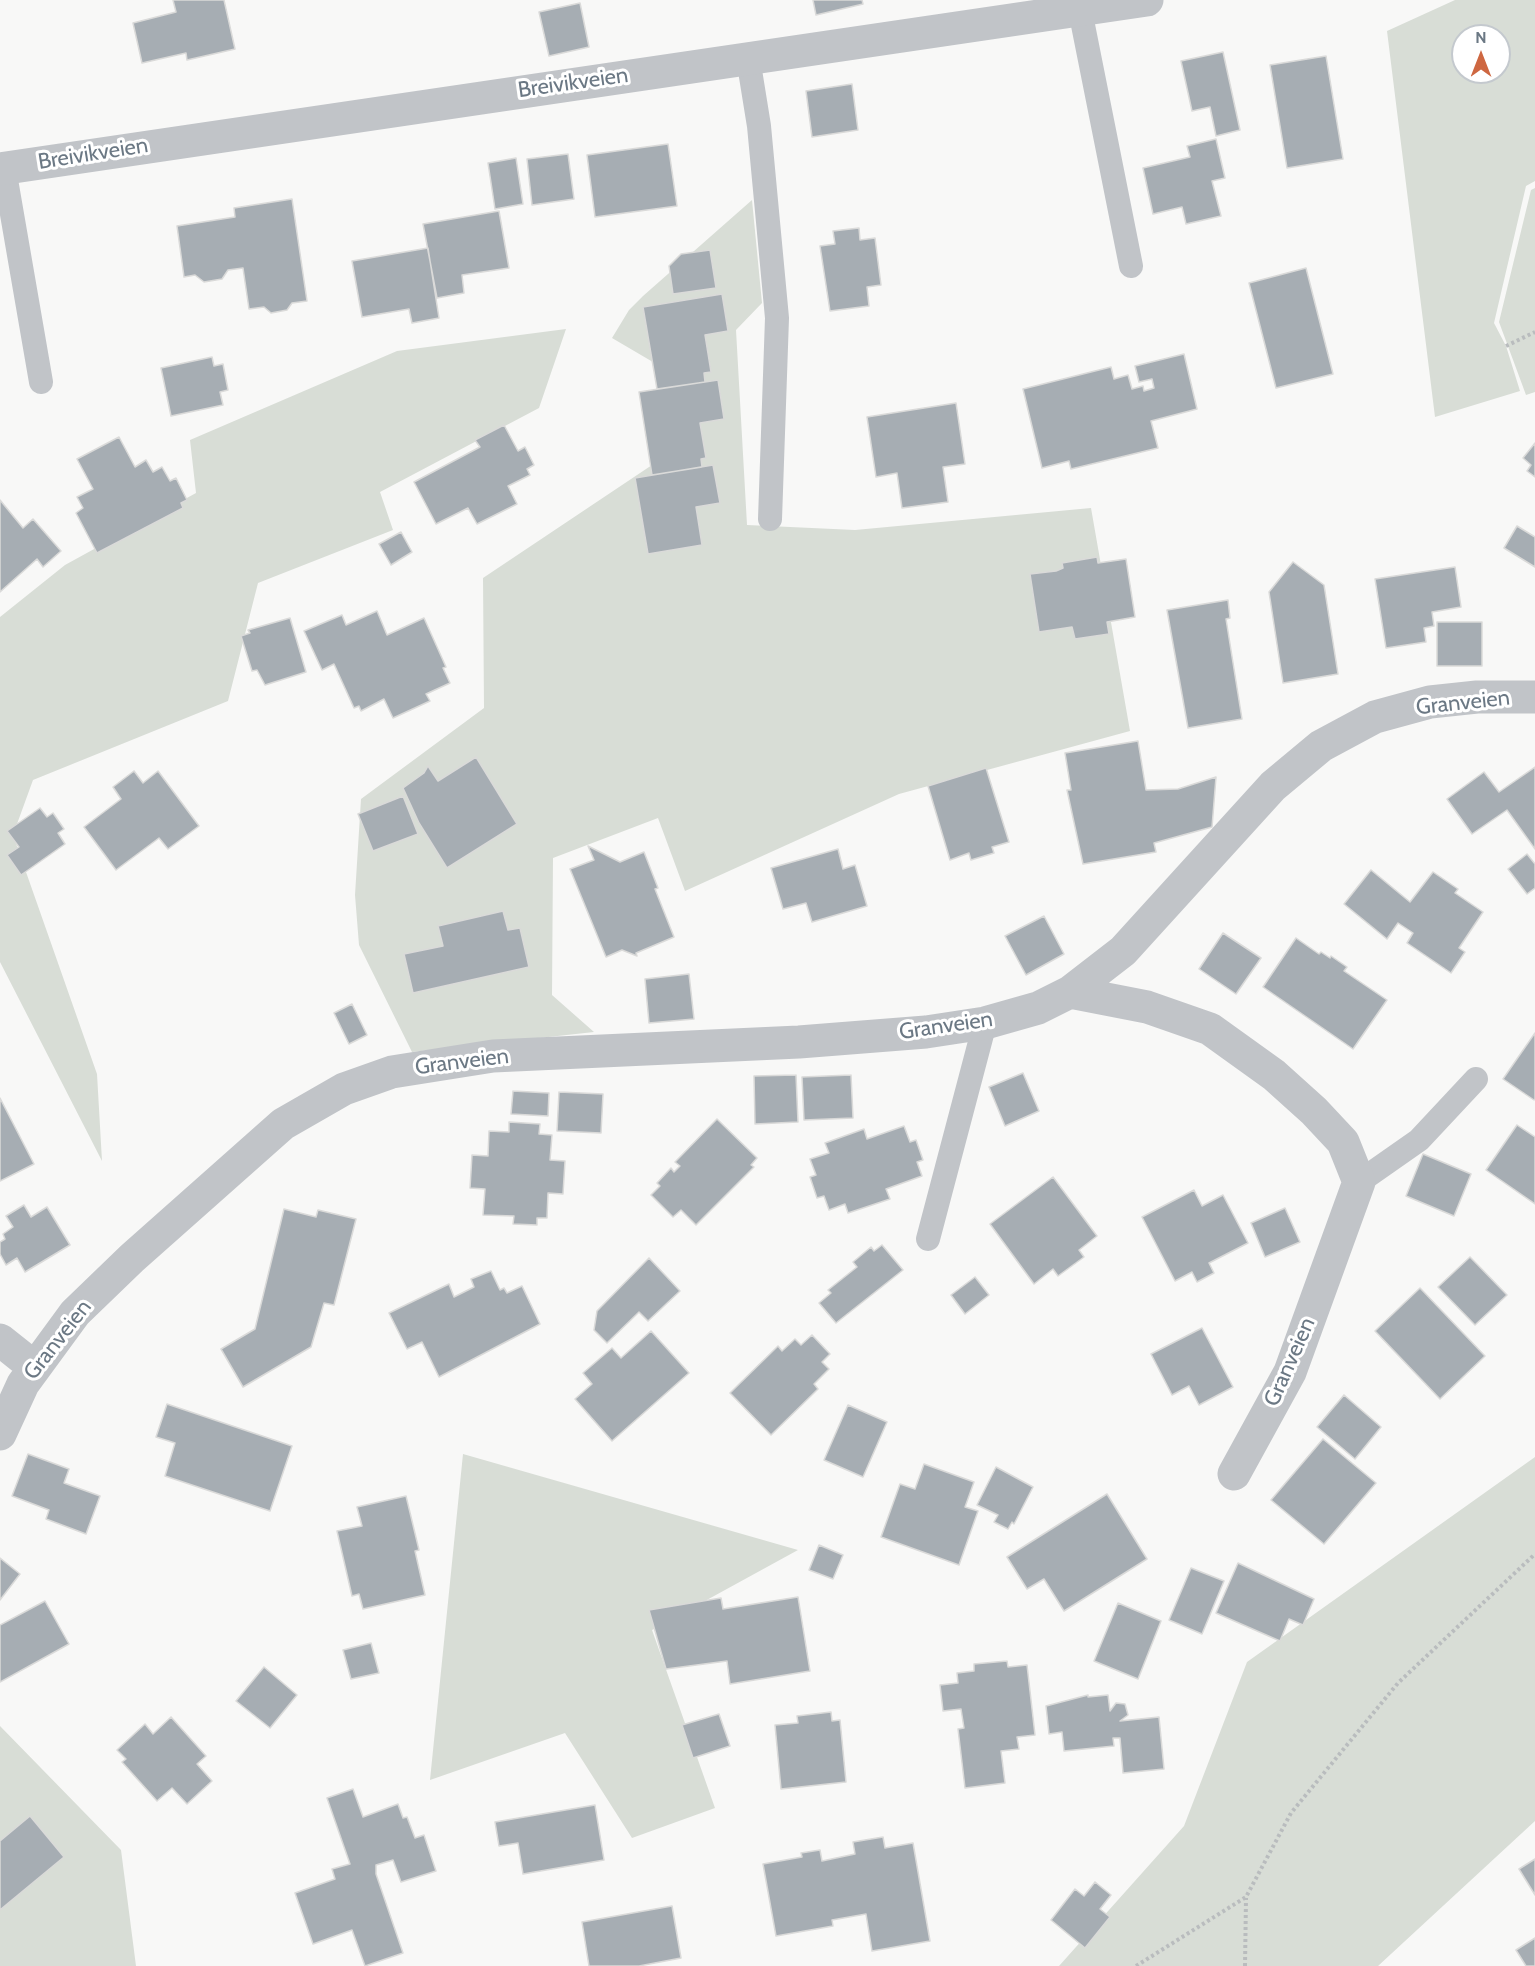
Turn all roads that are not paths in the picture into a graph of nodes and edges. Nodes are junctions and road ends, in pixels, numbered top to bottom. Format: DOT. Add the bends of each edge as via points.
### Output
graph roads {
  1 [pos="1147,0"];
  2 [pos="1080,10"];
  3 [pos="748,58"];
  4 [pos="2,168"];
  5 [pos="1131,266"];
  6 [pos="41,382"];
  7 [pos="770,519"];
  8 [pos="1535,697"];
  9 [pos="1070,992"];
  10 [pos="985,1023"];
  11 [pos="1476,1079"];
  12 [pos="1359,1182"];
  13 [pos="928,1239"];
  14 [pos="0,1340"];
  15 [pos="34,1367"];
  16 [pos="0,1434"];
  17 [pos="1234,1474"];
  1 -- 2 [label="street, Breivikveien"];
  2 -- 3 [label="street, Breivikveien"];
  2 -- 5 [label="lane"];
  3 -- 4 [label="street, Breivikveien"];
  3 -- 7 [label="lane" via="759,126 777,318"];
  4 -- 6 [label="lane"];
  8 -- 9 [label="street, Granveien" via="1430,702 1375,717 1321,746 1273,786 1123,951"];
  9 -- 10 [label="street, Granveien" via="1038,1008"];
  9 -- 12 [label="street" via="1147,1007 1210,1029 1274,1075 1314,1111 1343,1142"];
  10 -- 13 [label="lane"];
  10 -- 15 [label="street, Granveien" via="799,1042 493,1056 392,1072 344,1089 283,1124 116,1273 75,1313"];
  11 -- 12 [label="lane" via="1419,1140"];
  12 -- 17 [label="street, Granveien" via="1290,1372"];
  14 -- 15 [label="street"];
  15 -- 16 [label="street, Granveien"];
}
